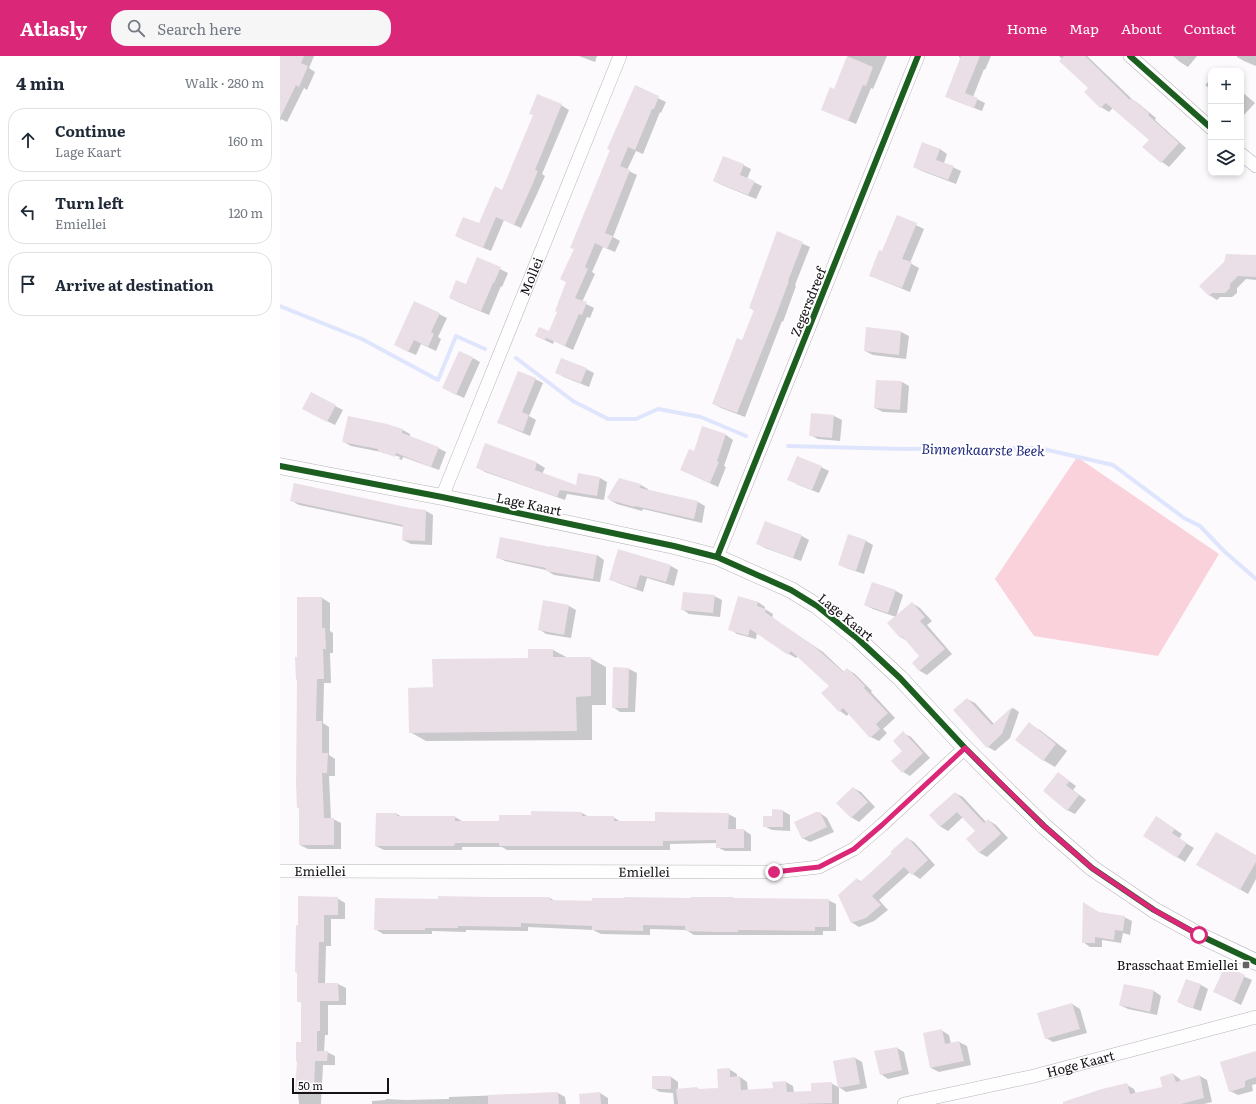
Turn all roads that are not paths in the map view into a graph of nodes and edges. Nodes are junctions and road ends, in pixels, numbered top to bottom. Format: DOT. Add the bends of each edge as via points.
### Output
graph roads {
  1 [pos="620,56"];
  2 [pos="918,56"];
  3 [pos="1130,56"];
  4 [pos="1208,125"];
  5 [pos="1244,156"];
  6 [pos="1256,166"];
  7 [pos="280,466"];
  8 [pos="442,497"];
  9 [pos="717,557"];
  10 [pos="965,748"];
  11 [pos="280,871"];
  12 [pos="1256,962"];
  13 [pos="1256,1017"];
  14 [pos="904,1104"];
  1 -- 8 [label="street, Mollei"];
  2 -- 9 [label="street, Zegersdreef"];
  3 -- 4 [label="street"];
  5 -- 6 [label="street"];
  7 -- 8 [label="street, Lage Kaart"];
  8 -- 9 [label="street, Lage Kaart"];
  9 -- 10 [label="street, Lage Kaart" via="790,590 817,606 900,678"];
  10 -- 11 [label="street, Emiellei" via="854,849 819,867 766,872"];
  10 -- 12 [label="street, Lage Kaart" via="1044,826 1092,868 1154,910"];
  13 -- 14 [label="street, Hoge Kaart" via="1034,1076"];
}
